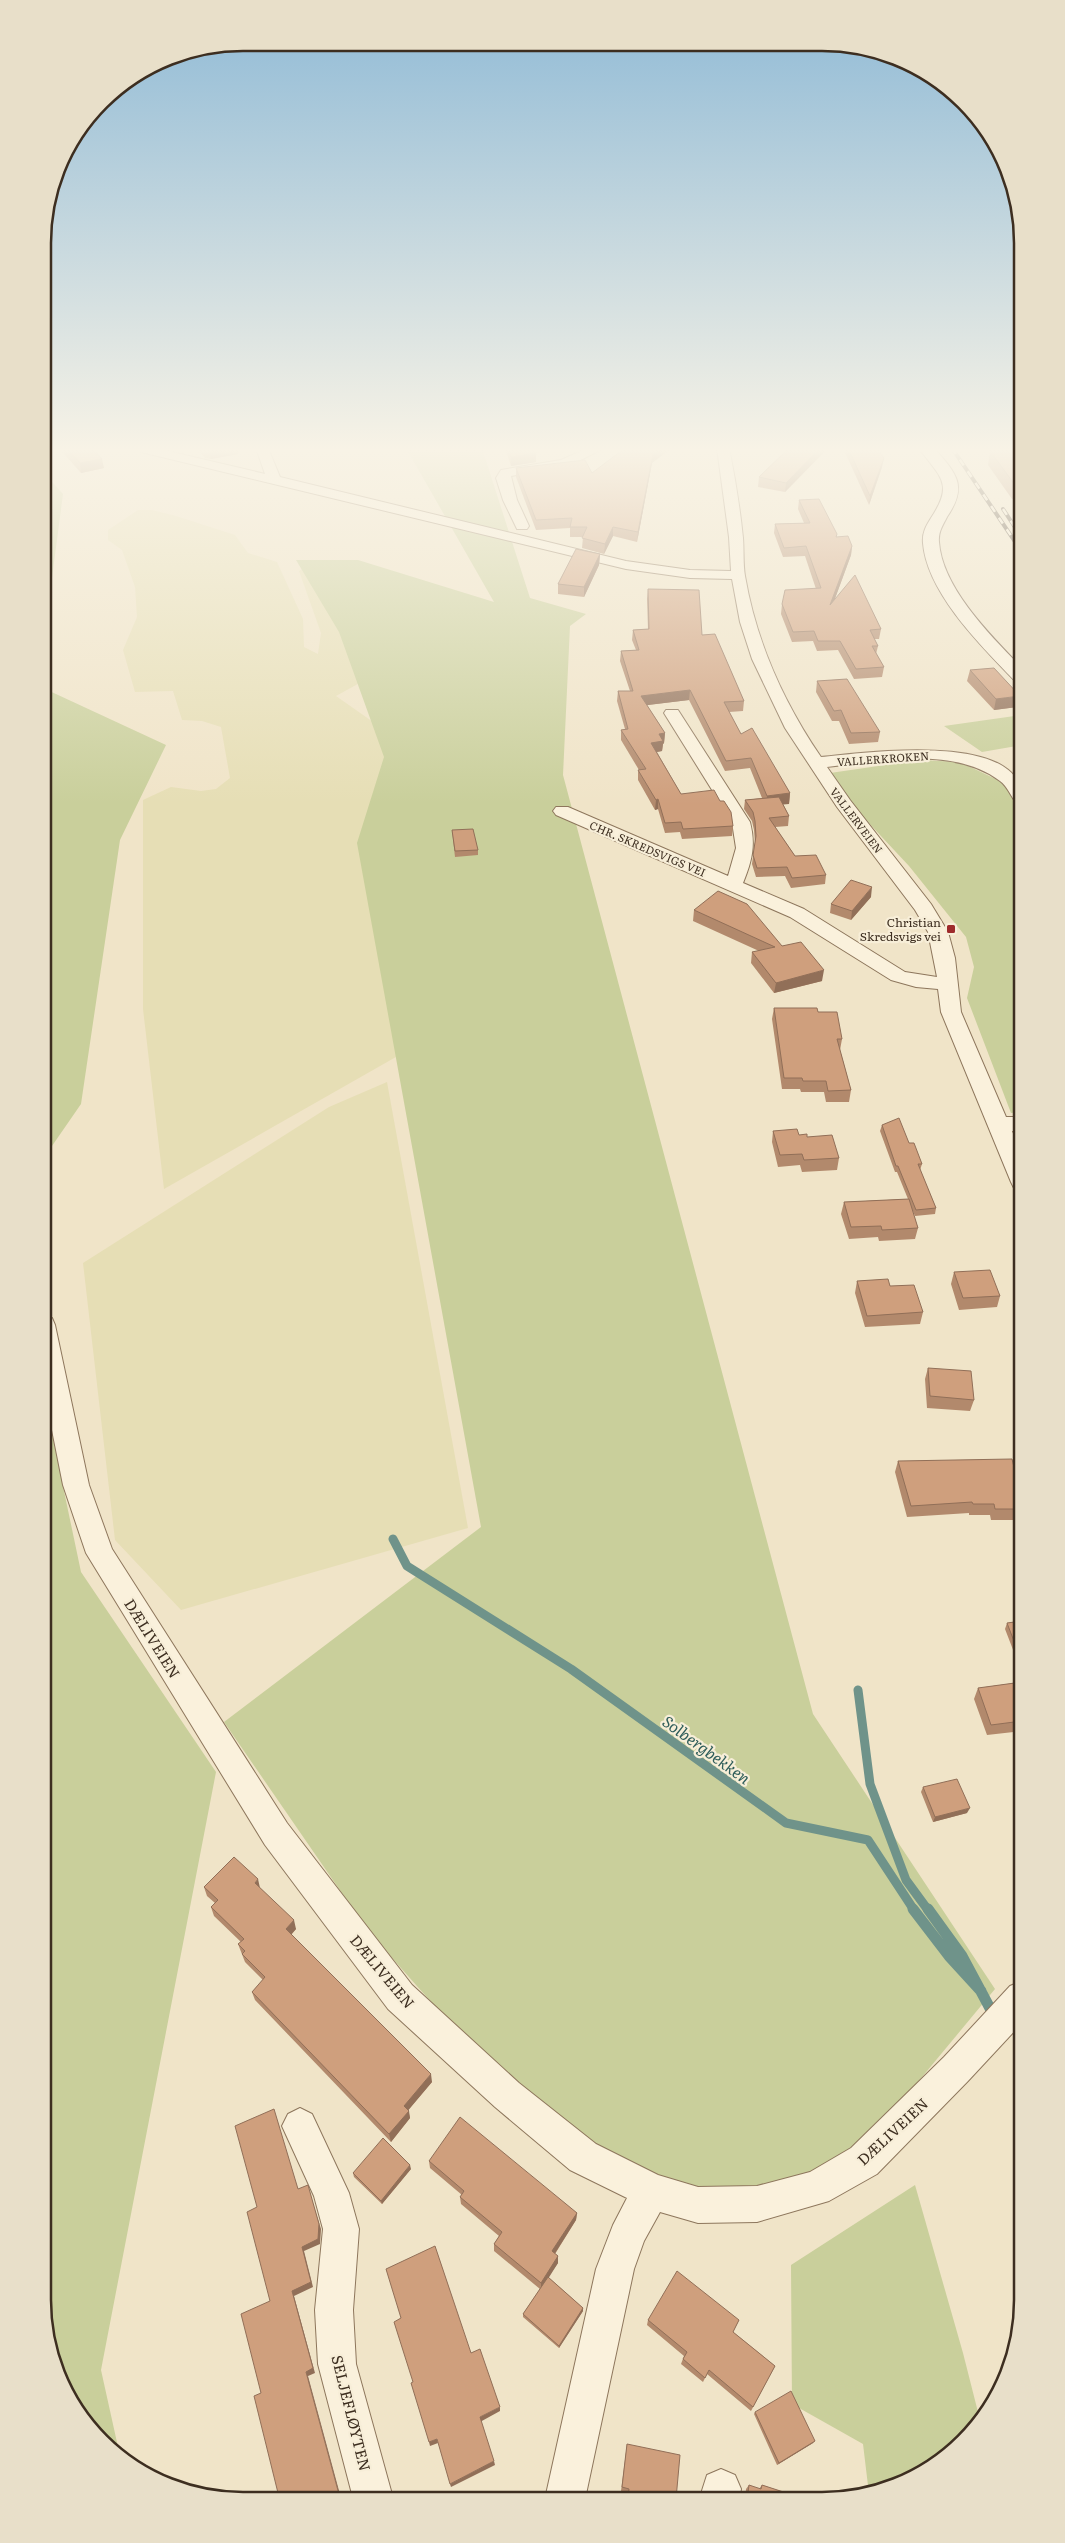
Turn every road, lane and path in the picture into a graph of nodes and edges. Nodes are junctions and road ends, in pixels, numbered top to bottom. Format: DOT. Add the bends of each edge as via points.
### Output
graph roads {
  1 [pos="638,567"];
  2 [pos="738,567"];
  3 [pos="940,567"];
  4 [pos="738,575"];
  5 [pos="1014,669"];
  6 [pos="672,713"];
  7 [pos="817,763"];
  8 [pos="1014,785"];
  9 [pos="562,811"];
  10 [pos="733,885"];
  11 [pos="947,984"];
  12 [pos="999,1124"];
  13 [pos="1014,1124"];
  14 [pos="1014,1162"];
  15 [pos="51,1364"];
  16 [pos="1014,2013"];
  17 [pos="300,2126"];
  18 [pos="653,2192"];
  19 [pos="371,2492"];
  20 [pos="567,2492"];
  1 -- 4 [label="street" via="690,574"];
  2 -- 4 [label="street, VALLERVEIEN"];
  3 -- 5 [label="street" via="966,618"];
  4 -- 7 [label="street, VALLERVEIEN" via="760,659 793,728"];
  6 -- 10 [label="street" via="741,822 746,855"];
  7 -- 8 [label="street, VALLERKROKEN" via="923,753 955,756 994,768 1010,778"];
  7 -- 11 [label="street, VALLERVEIEN" via="864,832 924,908 938,932"];
  9 -- 10 [label="street, CHR. SKREDSVIGS VEI"];
  10 -- 11 [label="street, CHR. SKREDSVIGS VEI" via="797,913 898,976"];
  11 -- 12 [label="street, VALLERVEIEN" via="951,1012"];
  12 -- 13 [label="street"];
  12 -- 14 [label="street, VALLERVEIEN"];
  15 -- 18 [label="street, DÆLIVEIEN" via="76,1485 100,1553 276,1834 400,1996 507,2095 583,2157"];
  16 -- 18 [label="street, DÆLIVEIEN" via="864,2161 816,2188 757,2204 698,2205"];
  17 -- 19 [label="street, SELJEFLØYTEN" via="331,2193 341,2229 334,2310 338,2364"];
  18 -- 20 [label="street" via="635,2215 615,2269"];
}
